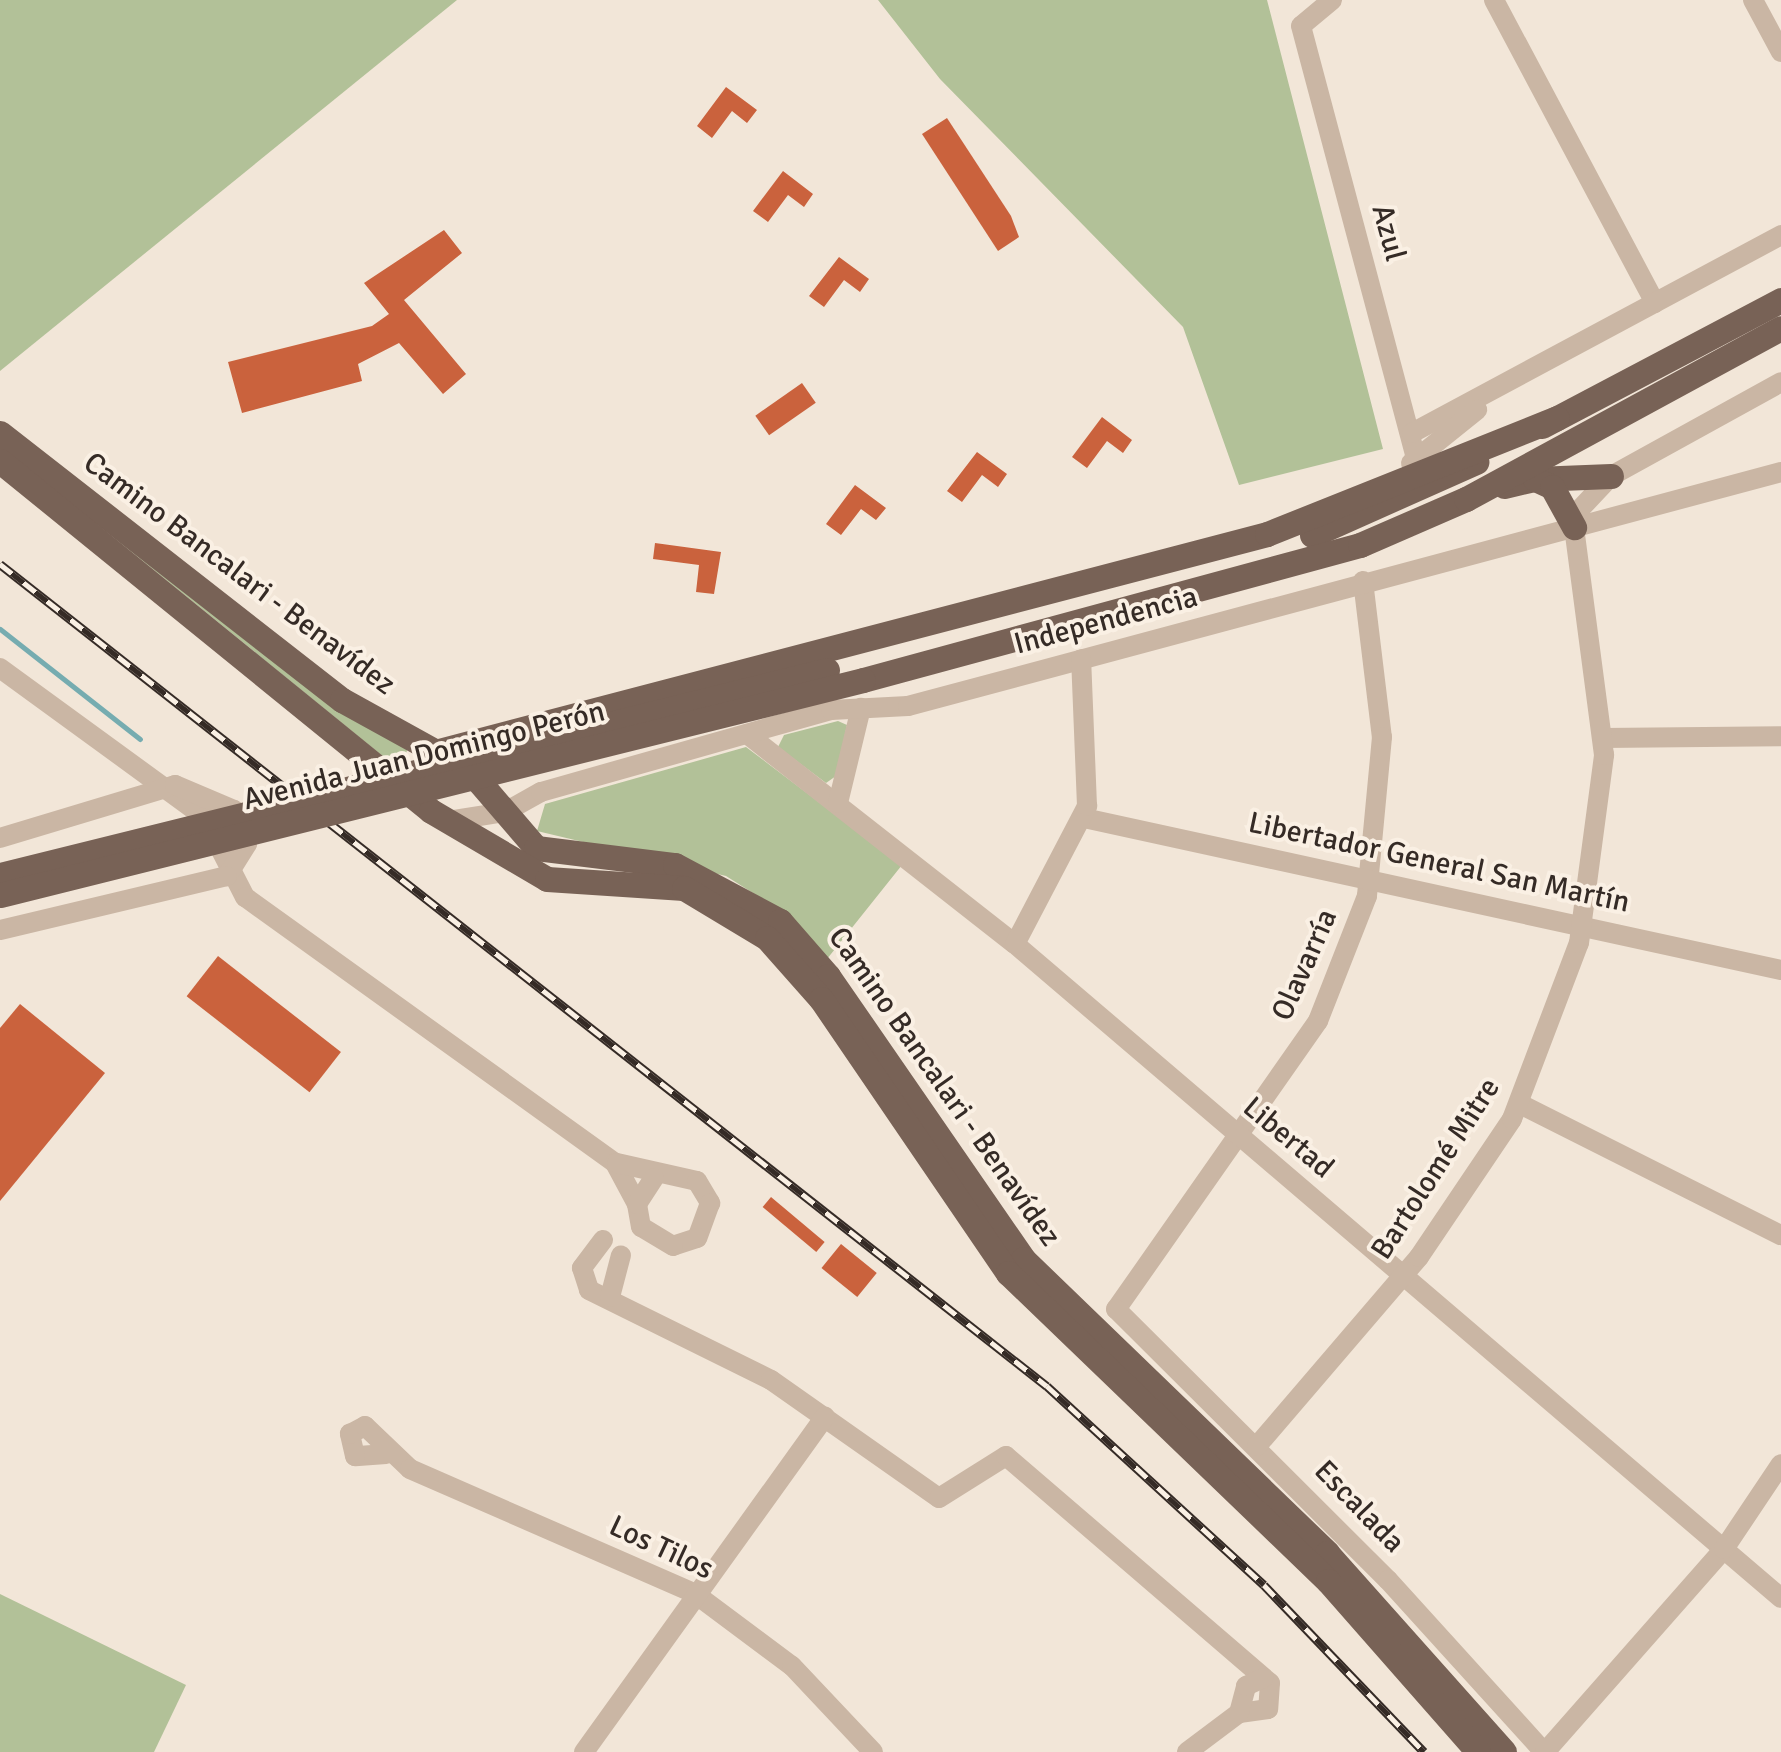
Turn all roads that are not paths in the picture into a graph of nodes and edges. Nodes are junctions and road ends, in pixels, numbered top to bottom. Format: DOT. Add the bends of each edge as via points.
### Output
graph roads {
  1 [pos="1332,0"];
  2 [pos="1494,0"];
  3 [pos="1753,0"];
  4 [pos="1781,52"];
  5 [pos="1781,235"];
  6 [pos="1781,300"];
  7 [pos="1654,304"];
  8 [pos="1781,328"];
  9 [pos="1781,382"];
  10 [pos="1506,386"];
  11 [pos="1557,418"];
  12 [pos="0,433"];
  13 [pos="1412,433"];
  14 [pos="1416,457"];
  15 [pos="0,461"];
  16 [pos="1781,472"];
  17 [pos="1610,476"];
  18 [pos="1396,478"];
  19 [pos="1534,479"];
  20 [pos="1466,498"];
  21 [pos="1574,527"];
  22 [pos="1363,581"];
  23 [pos="1081,659"];
  24 [pos="0,668"];
  25 [pos="861,708"];
  26 [pos="748,734"];
  27 [pos="1781,736"];
  28 [pos="1603,738"];
  29 [pos="437,747"];
  30 [pos="400,785"];
  31 [pos="156,790"];
  32 [pos="838,803"];
  33 [pos="505,812"];
  34 [pos="1084,818"];
  35 [pos="448,821"];
  36 [pos="0,838"];
  37 [pos="0,875"];
  38 [pos="226,876"];
  39 [pos="1372,877"];
  40 [pos="0,895"];
  41 [pos="1583,924"];
  42 [pos="0,930"];
  43 [pos="1015,944"];
  44 [pos="1781,970"];
  45 [pos="1520,1104"];
  46 [pos="1240,1136"];
  47 [pos="615,1163"];
  48 [pos="654,1178"];
  49 [pos="636,1204"];
  50 [pos="1781,1235"];
  51 [pos="603,1240"];
  52 [pos="621,1254"];
  53 [pos="1404,1276"];
  54 [pos="610,1297"];
  55 [pos="1119,1314"];
  56 [pos="825,1417"];
  57 [pos="1258,1446"];
  58 [pos="386,1454"];
  59 [pos="1781,1464"];
  60 [pos="1724,1549"];
  61 [pos="694,1593"];
  62 [pos="1781,1598"];
  63 [pos="584,1752"];
  64 [pos="873,1752"];
  65 [pos="1187,1752"];
  66 [pos="1478,1752"];
  67 [pos="1504,1752"];
  68 [pos="1545,1752"];
  1 -- 13 [label="street, Azul" via="1301,26"];
  2 -- 7 [label="street"];
  3 -- 4 [label="street"];
  5 -- 7 [label="street"];
  6 -- 11 [label="main road"];
  7 -- 10 [label="street"];
  8 -- 20 [label="main road"];
  9 -- 17 [label="street"];
  10 -- 13 [label="street"];
  10 -- 14 [label="street"];
  11 -- 18 [label="main road"];
  11 -- 37 [label="main road, bridge" via="1409,499 1328,530 827,670"];
  12 -- 29 [label="main road, Camino Bancalari - Benavídez" via="342,700"];
  13 -- 14 [label="street, Azul"];
  14 -- 18 [label="street"];
  15 -- 30 [label="main road, Camino Bancalari - Benavídez"];
  16 -- 21 [label="street, Independencia"];
  17 -- 19 [label="main road"];
  17 -- 21 [label="street"];
  18 -- 29 [label="main road" via="1266,534 564,722"];
  19 -- 20 [label="main road"];
  19 -- 21 [label="main road" via="1552,487"];
  20 -- 40 [label="main road, Avenida Juan Domingo Perón, bridge" via="1316,558 863,680"];
  21 -- 22 [label="street, Independencia"];
  21 -- 28 [label="street, Bartolomé Mitre"];
  22 -- 23 [label="street, Independencia"];
  22 -- 39 [label="street, Olavarría" via="1382,737"];
  23 -- 25 [label="street, Independencia" via="908,706"];
  23 -- 34 [label="street"];
  24 -- 31 [label="street"];
  25 -- 26 [label="street, Independencia"];
  25 -- 32 [label="street"];
  26 -- 32 [label="street, Libertad"];
  26 -- 33 [label="street, Independencia" via="540,792"];
  27 -- 28 [label="street"];
  28 -- 41 [label="street, Bartolomé Mitre"];
  29 -- 30 [label="main road"];
  29 -- 33 [label="main road, Camino Bancalari - Benavídez"];
  30 -- 35 [label="main road, Camino Bancalari - Benavídez"];
  31 -- 36 [label="street"];
  31 -- 38 [label="street" via="215,830"];
  32 -- 43 [label="street, Libertad"];
  33 -- 35 [label="street, Independencia"];
  33 -- 67 [label="main road, Camino Bancalari - Benavídez" via="536,848 698,873 794,934 1023,1260 1326,1553"];
  34 -- 39 [label="street, Libertador General San Martín"];
  34 -- 43 [label="street"];
  35 -- 66 [label="main road, Camino Bancalari - Benavídez" via="547,879 684,888 775,945 1008,1273 1314,1567"];
  38 -- 42 [label="street"];
  38 -- 47 [label="street"];
  39 -- 41 [label="street, Libertador General San Martín"];
  39 -- 46 [label="street, Olavarría" via="1324,1010"];
  41 -- 44 [label="street, Libertador General San Martín"];
  41 -- 45 [label="street, Bartolomé Mitre"];
  43 -- 46 [label="street, Libertad"];
  45 -- 50 [label="street"];
  45 -- 53 [label="street, Bartolomé Mitre"];
  46 -- 53 [label="street, Libertad"];
  46 -- 55 [label="street, Olavarría" via="1122,1290"];
  47 -- 48 [label="street"];
  47 -- 49 [label="street"];
  48 -- 49 [label="street"];
  48 -- 49 [label="street" via="697,1181 710,1204 705,1228 685,1244 660,1244 641,1228"];
  51 -- 54 [label="street" via="580,1277"];
  52 -- 54 [label="street"];
  53 -- 57 [label="street, Bartolomé Mitre"];
  53 -- 60 [label="street, Libertad"];
  54 -- 56 [label="street"];
  55 -- 57 [label="street, Escalada"];
  56 -- 61 [label="street"];
  56 -- 65 [label="street" via="938,1498 1006,1456 1263,1678 1273,1702 1240,1713"];
  57 -- 68 [label="street, Escalada"];
  58 -- 61 [label="street, Los Tilos" via="510,1518"];
  59 -- 60 [label="street"];
  60 -- 62 [label="street, Libertad"];
  60 -- 68 [label="street"];
  61 -- 63 [label="street"];
  61 -- 64 [label="street, Los Tilos" via="792,1666"];
}
